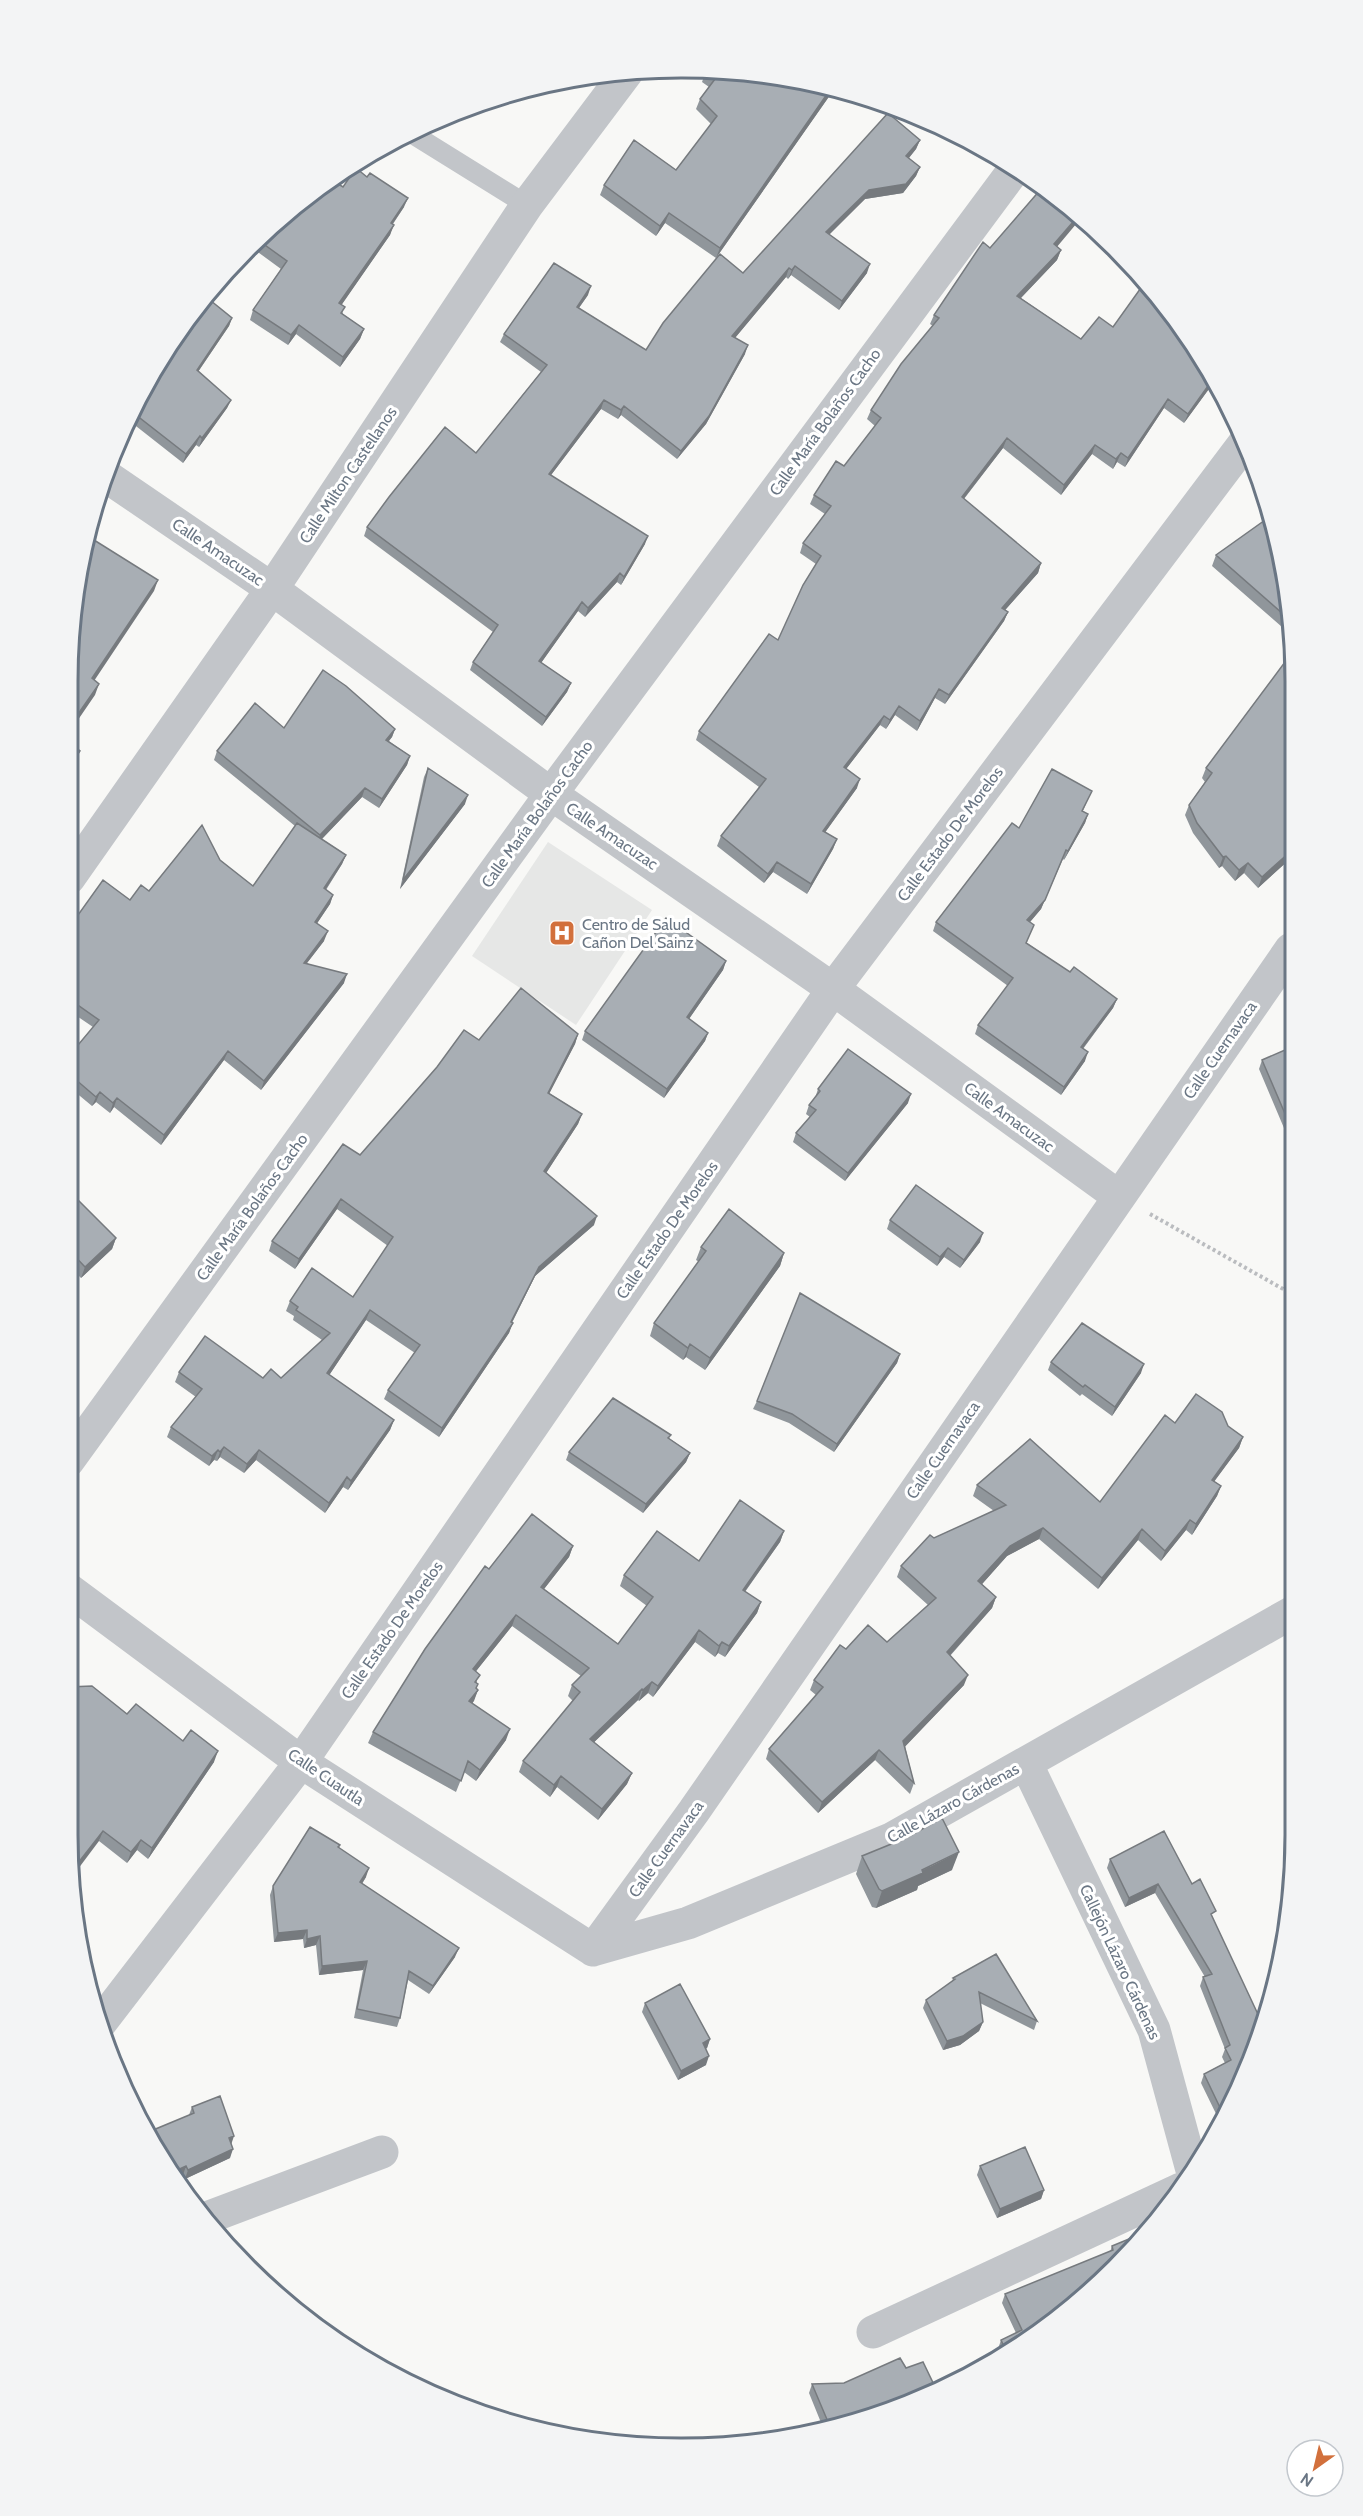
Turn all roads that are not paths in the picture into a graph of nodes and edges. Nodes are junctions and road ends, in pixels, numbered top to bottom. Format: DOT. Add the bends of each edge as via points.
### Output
graph roads {
  1 [pos="620,81"];
  2 [pos="419,138"];
  3 [pos="1010,176"];
  4 [pos="527,205"];
  5 [pos="1239,451"];
  6 [pos="113,481"];
  7 [pos="272,589"];
  8 [pos="551,794"];
  9 [pos="78,865"];
  10 [pos="1285,958"];
  11 [pos="833,989"];
  12 [pos="1118,1196"];
  13 [pos="78,1447"];
  14 [pos="78,1596"];
  15 [pos="1285,1617"];
  16 [pos="301,1762"];
  17 [pos="1026,1763"];
  18 [pos="593,1950"];
  19 [pos="106,2015"];
  20 [pos="382,2152"];
  21 [pos="1189,2160"];
  22 [pos="1164,2196"];
  23 [pos="214,2215"];
  24 [pos="873,2332"];
  1 -- 4 [label="street, Calle Milton Castellanos"];
  2 -- 4 [label="lane"];
  3 -- 8 [label="street, Calle María Bolaños Cacho"];
  4 -- 7 [label="street, Calle Milton Castellanos"];
  5 -- 11 [label="street, Calle Estado De Morelos"];
  6 -- 7 [label="street, Calle Amacuzac"];
  7 -- 8 [label="street, Calle Amacuzac"];
  7 -- 9 [label="street, Calle Milton Castellanos"];
  8 -- 11 [label="street, Calle Amacuzac"];
  8 -- 13 [label="street, Calle María Bolaños Cacho"];
  10 -- 12 [label="street, Calle Cuernavaca"];
  11 -- 12 [label="street, Calle Amacuzac"];
  11 -- 16 [label="street, Calle Estado De Morelos"];
  12 -- 18 [label="street, Calle Cuernavaca" via="694,1811"];
  14 -- 16 [label="street, Calle Cuautla"];
  15 -- 17 [label="street, Calle Lázaro Cárdenas"];
  16 -- 18 [label="street, Calle Cuautla"];
  16 -- 19 [label="street, Calle Estado De Morelos"];
  17 -- 18 [label="street, Calle Lázaro Cárdenas" via="891,1839 688,1923"];
  17 -- 21 [label="street, Callejón Lázaro Cárdenas" via="1154,2030"];
  20 -- 23 [label="street"];
  22 -- 24 [label="street"];
}
